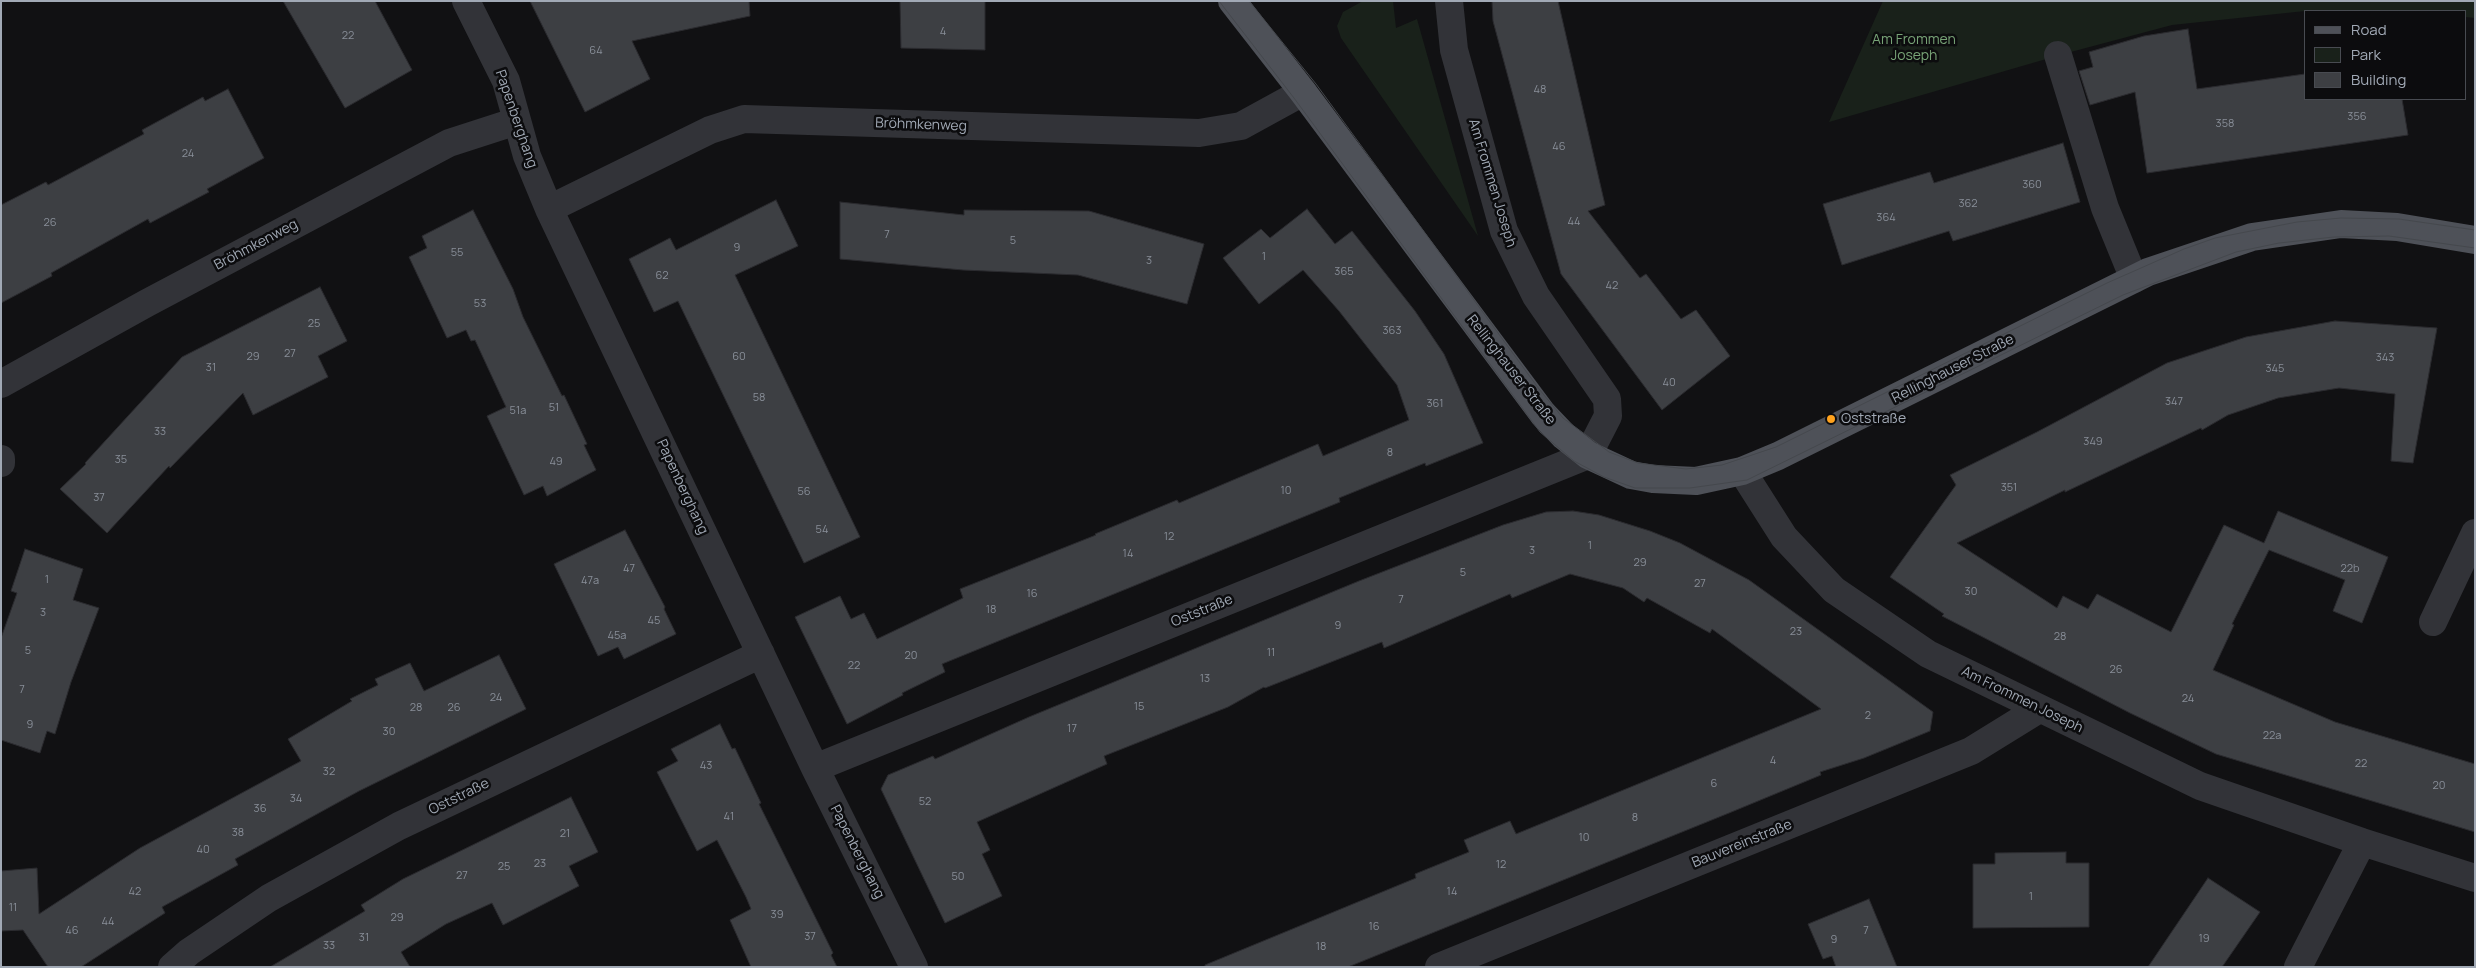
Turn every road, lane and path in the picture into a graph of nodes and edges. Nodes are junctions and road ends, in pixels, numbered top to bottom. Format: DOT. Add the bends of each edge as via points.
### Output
graph roads {
  1 [pos="466,1"];
  2 [pos="1232,1"];
  3 [pos="1449,1"];
  4 [pos="2058,55"];
  5 [pos="1303,92"];
  6 [pos="517,120"];
  7 [pos="549,209"];
  8 [pos="2475,240"];
  9 [pos="2134,279"];
  10 [pos="1,384"];
  11 [pos="1588,454"];
  12 [pos="1,459"];
  13 [pos="1,462"];
  14 [pos="1742,471"];
  15 [pos="2475,533"];
  16 [pos="2433,622"];
  17 [pos="761,654"];
  18 [pos="2039,709"];
  19 [pos="815,768"];
  20 [pos="2362,842"];
  21 [pos="2475,878"];
  22 [pos="172,967"];
  23 [pos="914,967"];
  24 [pos="1439,967"];
  25 [pos="2298,967"];
  1 -- 6 [label="street, Papenberghang" via="506,82"];
  2 -- 5 [label="main road, Rellinghauser Straße"];
  3 -- 11 [label="street, Am Frommen Joseph" via="1454,50 1504,231 1536,296 1607,399 1608,416"];
  4 -- 9 [label="street" via="2105,208"];
  5 -- 7 [label="street, Bröhmkenweg" via="1241,126 1199,133 744,119 710,130"];
  5 -- 11 [label="main road, Rellinghauser Straße" via="1524,390 1564,436"];
  6 -- 7 [label="street, Papenberghang" via="527,156"];
  6 -- 10 [label="street, Bröhmkenweg" via="449,143 146,302"];
  7 -- 17 [label="street, Papenberghang"];
  8 -- 9 [label="main road, Rellinghauser Straße" via="2397,227 2341,224 2252,237"];
  9 -- 14 [label="main road, Rellinghauser Straße"];
  11 -- 14 [label="main road, Rellinghauser Straße" via="1632,474 1653,479 1696,481"];
  11 -- 19 [label="street, Oststraße"];
  12 -- 13 [label="street"];
  14 -- 18 [label="street, Am Frommen Joseph" via="1784,537 1834,590 1928,654"];
  15 -- 16 [label="street"];
  17 -- 19 [label="street, Papenberghang"];
  17 -- 22 [label="street, Oststraße" via="399,826 269,898"];
  18 -- 20 [label="street, Am Frommen Joseph" via="2200,786"];
  18 -- 24 [label="street, Bauvereinstraße" via="1971,751"];
  19 -- 23 [label="street, Papenberghang"];
  20 -- 21 [label="street, Am Frommen Joseph"];
  20 -- 25 [label="street"];
}
